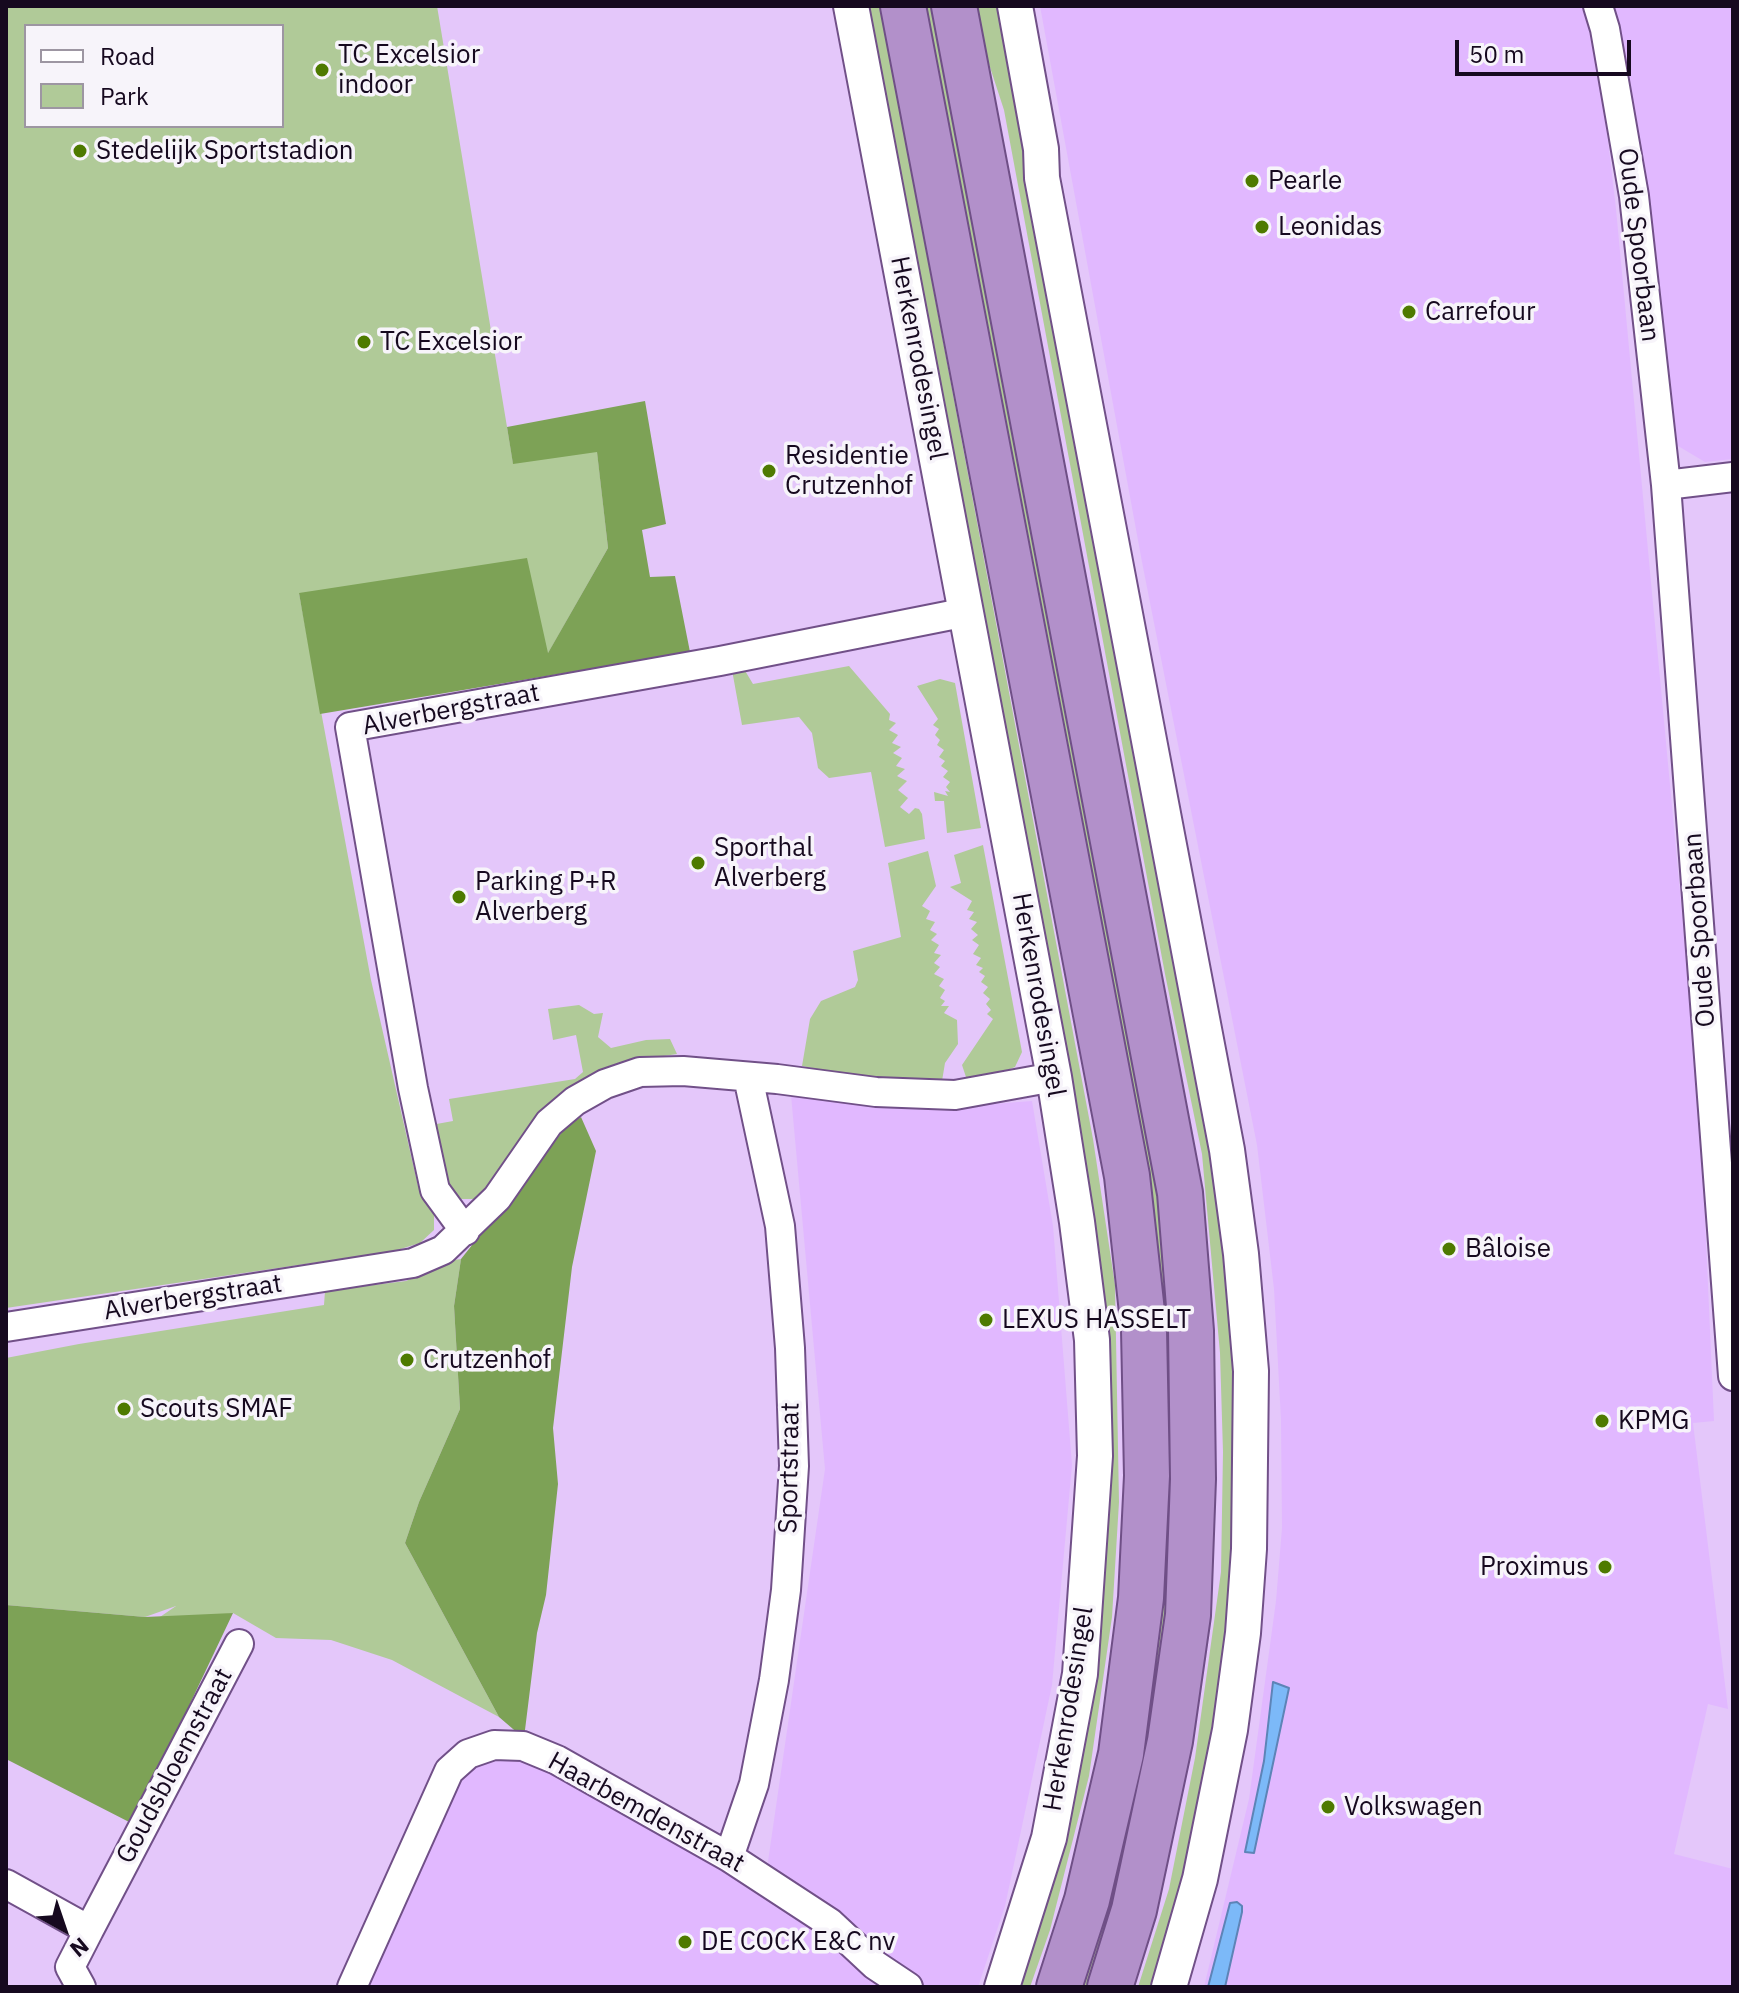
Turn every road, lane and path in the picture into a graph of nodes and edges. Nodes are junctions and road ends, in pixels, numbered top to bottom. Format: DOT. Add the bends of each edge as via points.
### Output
graph roads {
  1 [pos="851,6"];
  2 [pos="903,6"];
  3 [pos="954,6"];
  4 [pos="1015,6"];
  5 [pos="1598,6"];
  6 [pos="1733,477"];
  7 [pos="1666,485"];
  8 [pos="967,612"];
  9 [pos="748,1077"];
  10 [pos="1054,1077"];
  11 [pos="465,1231"];
  12 [pos="6,1327"];
  13 [pos="1733,1376"];
  14 [pos="239,1644"];
  15 [pos="729,1857"];
  16 [pos="6,1884"];
  17 [pos="89,1930"];
  18 [pos="81,1987"];
  19 [pos="352,1987"];
  20 [pos="908,1987"];
  21 [pos="1002,1987"];
  22 [pos="1059,1987"];
  23 [pos="1110,1987"];
  24 [pos="1169,1987"];
  1 -- 8 [label="street, Herkenrodesingel"];
  2 -- 22 [label="highway, Herkenrodesingel" via="1125,1161 1144,1330 1147,1476 1141,1598 1121,1754 1087,1900"];
  3 -- 23 [label="highway" via="1180,1193 1191,1331 1188,1615 1151,1833"];
  4 -- 24 [label="street" via="1042,178 1227,1150 1251,1371 1243,1633 1200,1879"];
  5 -- 7 [label="street, Oude Spoorbaan" via="1634,196"];
  6 -- 7 [label="street"];
  7 -- 13 [label="street, Oude Spoorbaan"];
  8 -- 10 [label="street, Herkenrodesingel"];
  8 -- 11 [label="street, Alverbergstraat" via="350,727 435,1190"];
  9 -- 10 [label="street, Alverbergstraat" via="955,1095"];
  9 -- 11 [label="street, Alverbergstraat" via="640,1072 605,1084 549,1123 497,1198"];
  9 -- 15 [label="street, Sportstraat" via="780,1226 794,1466 774,1680 754,1784"];
  10 -- 21 [label="street, Herkenrodesingel" via="1092,1340 1095,1456 1080,1674 1049,1838"];
  11 -- 12 [label="street, Alverbergstraat" via="443,1250 413,1263"];
  14 -- 17 [label="street, Goudsbloemstraat"];
  15 -- 19 [label="street, Haarbemdenstraat" via="557,1760 523,1746 494,1745 468,1754 449,1771"];
  15 -- 20 [label="street, Haarbemdenstraat" via="830,1923"];
  16 -- 17 [label="street"];
  17 -- 18 [label="street, Goudsbloemstraat" via="70,1967"];
}
